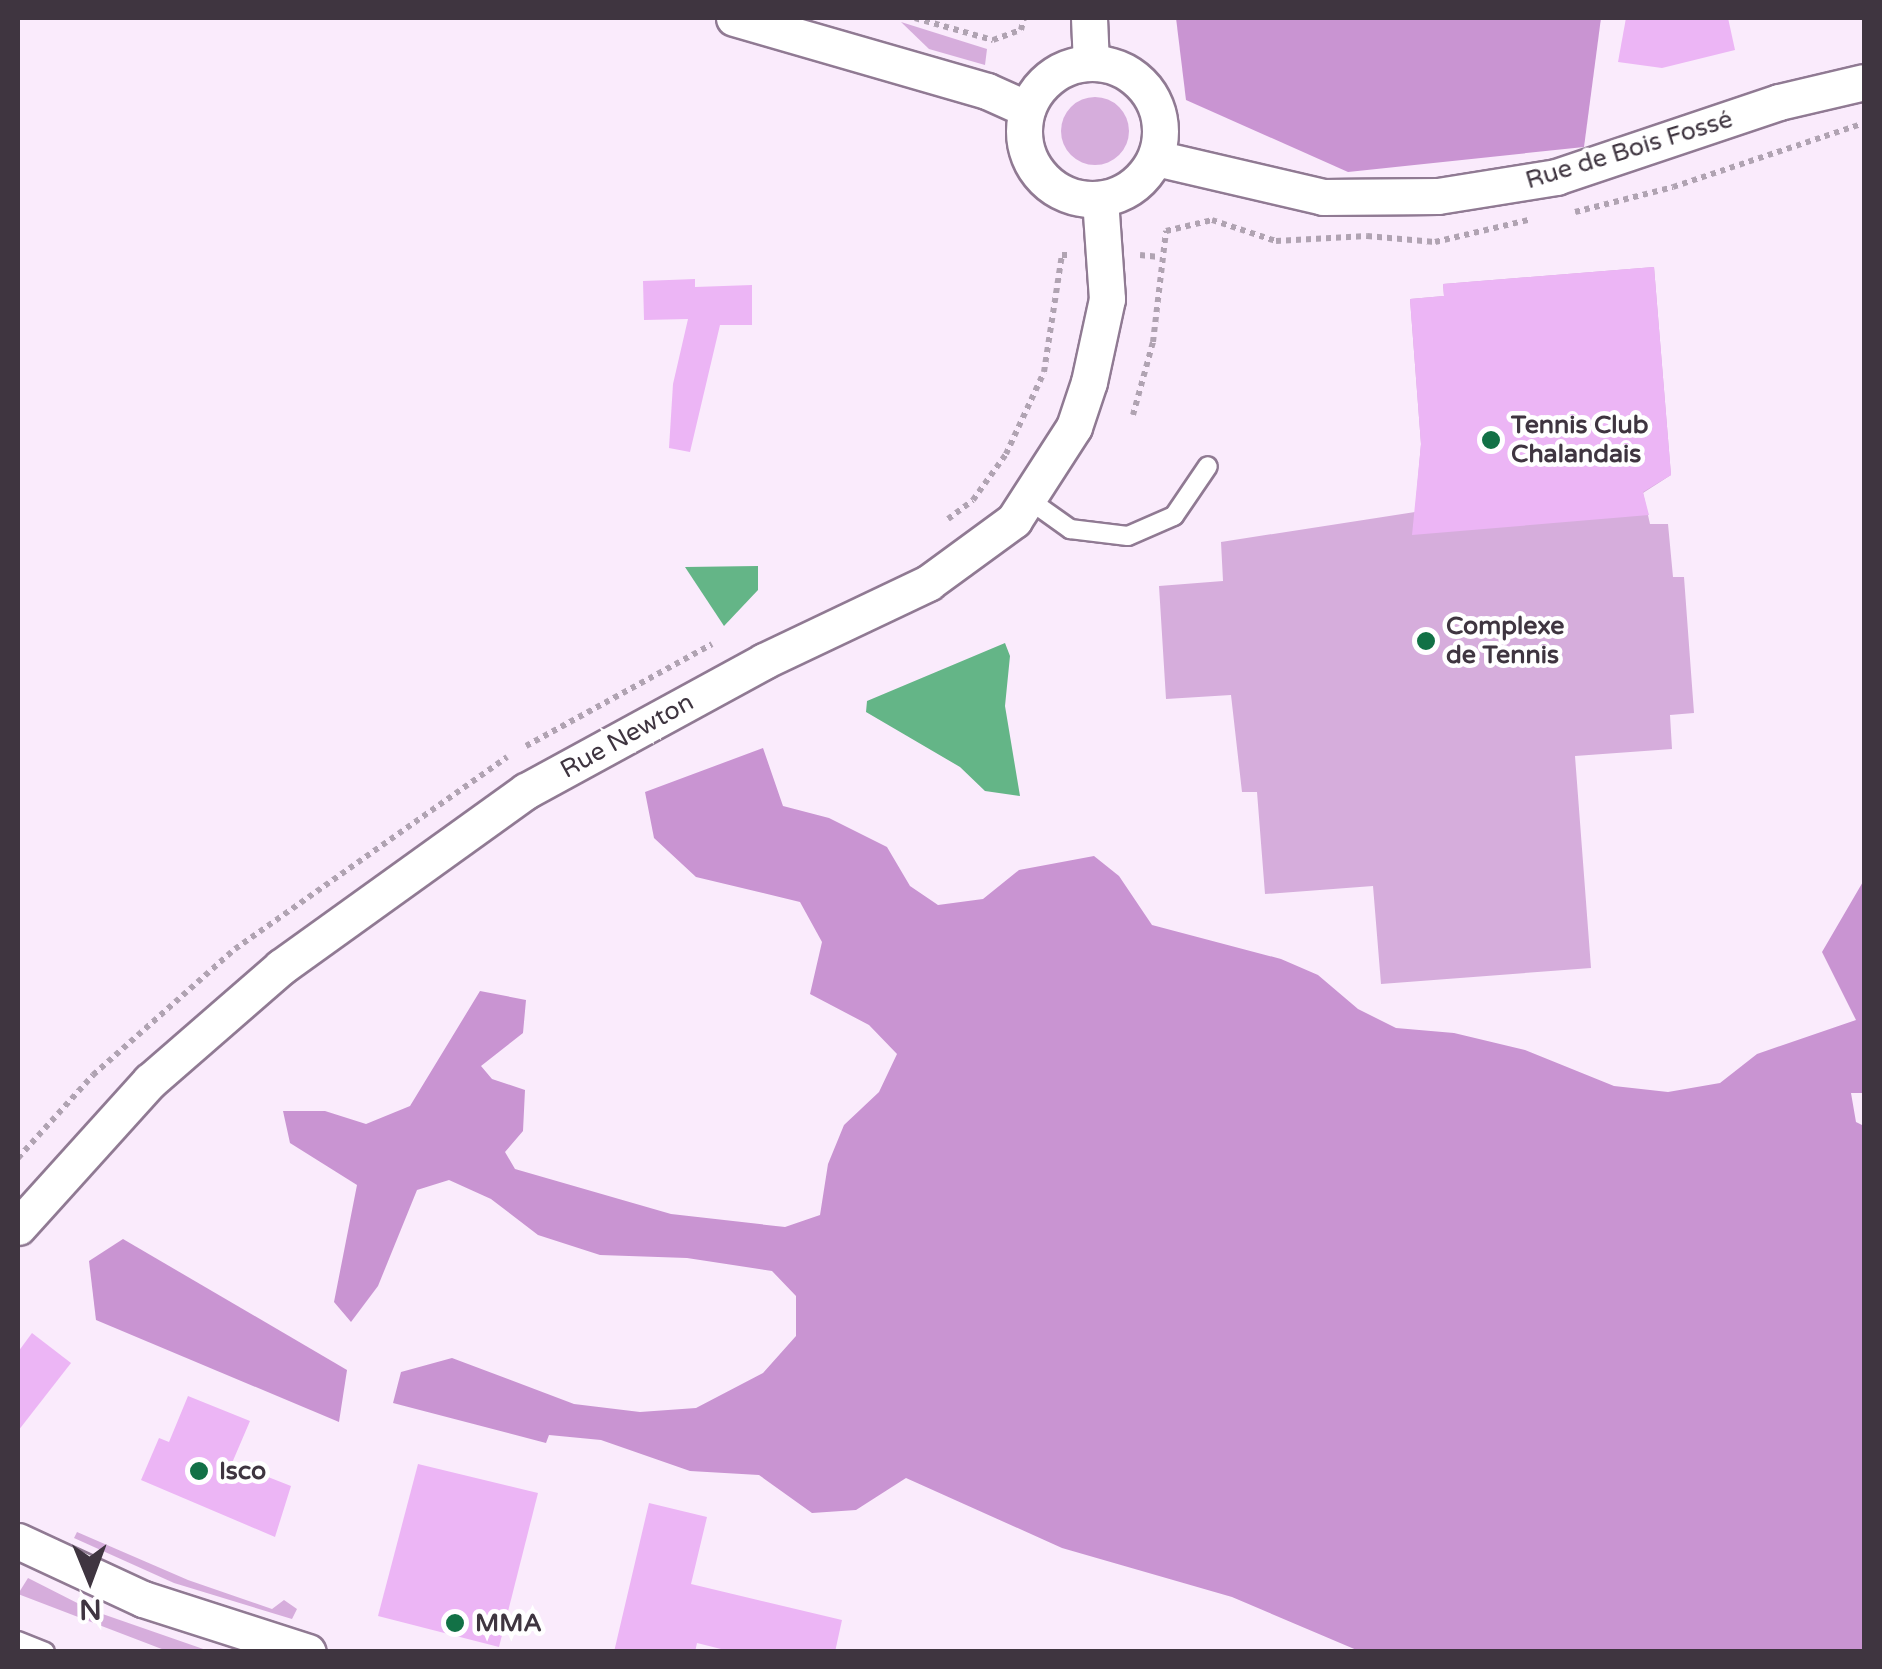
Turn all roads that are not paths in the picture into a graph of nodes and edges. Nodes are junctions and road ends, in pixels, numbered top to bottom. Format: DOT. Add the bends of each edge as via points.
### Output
graph roads {
  1 [pos="734,18"];
  2 [pos="1089,18"];
  3 [pos="1091,63"];
  4 [pos="1864,82"];
  5 [pos="1027,109"];
  6 [pos="1156,158"];
  7 [pos="1100,200"];
  8 [pos="1208,466"];
  9 [pos="1028,499"];
  10 [pos="18,1227"];
  11 [pos="18,1544"];
  12 [pos="18,1641"];
  13 [pos="45,1652"];
  14 [pos="308,1652"];
  1 -- 5 [label="street" via="987,91"];
  2 -- 3 [label="street"];
  3 -- 5 [label="street" via="1064,69"];
  3 -- 6 [label="street" via="1118,68 1148,94 1161,131"];
  4 -- 6 [label="street, Rue de Bois Fossé" via="1779,102 1556,177 1438,196 1323,197"];
  5 -- 7 [label="street" via="1024,136 1031,162 1048,184 1072,197"];
  6 -- 7 [label="street" via="1142,178"];
  7 -- 9 [label="street, Rue Newton" via="1107,299 1079,412"];
  8 -- 9 [label="lane" via="1174,516 1128,536 1070,529"];
  9 -- 10 [label="street, Rue Newton" via="1014,520 928,583 764,661 526,791 296,956 150,1081"];
  11 -- 14 [label="street" via="143,1599"];
  12 -- 13 [label="lane"];
}
